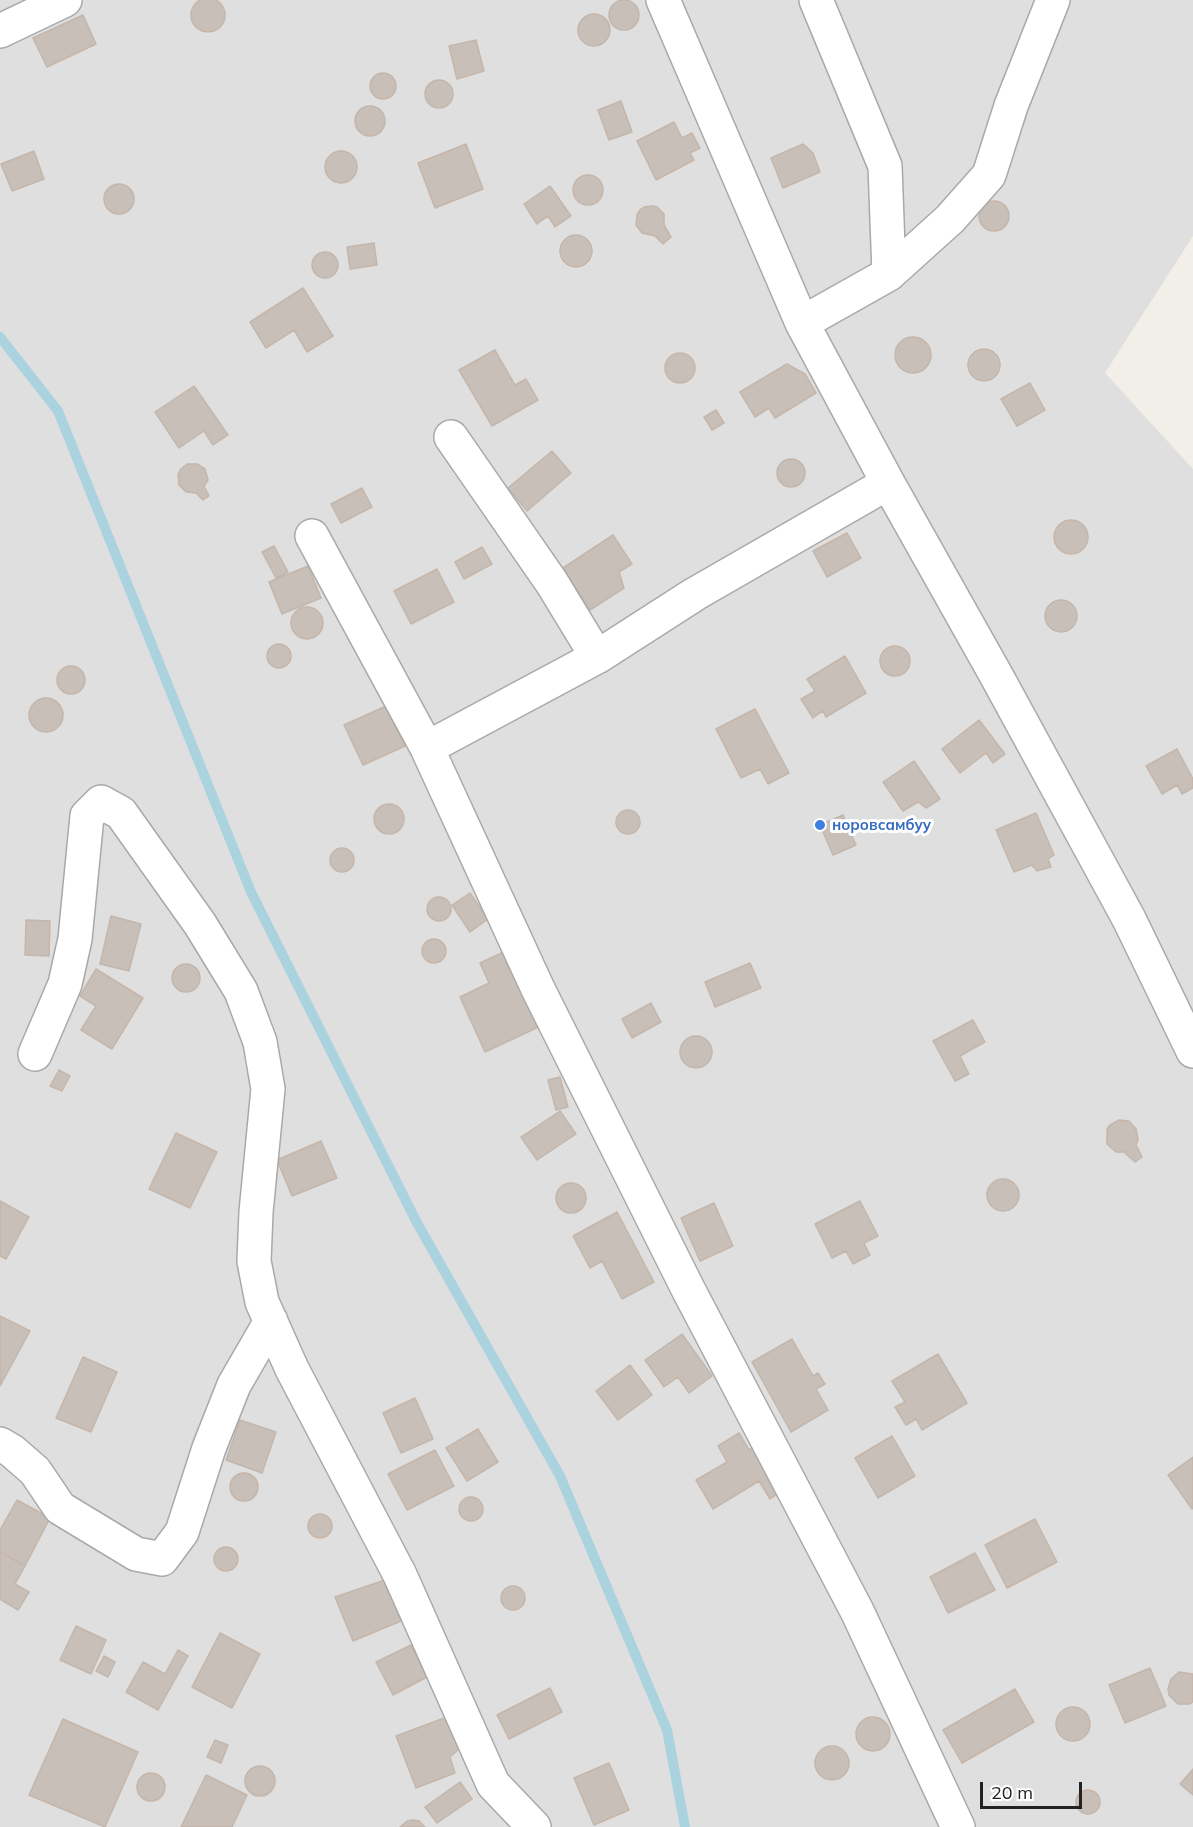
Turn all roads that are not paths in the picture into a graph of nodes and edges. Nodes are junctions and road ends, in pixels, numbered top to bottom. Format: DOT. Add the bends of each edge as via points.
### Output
graph roads {
  1 [pos="65,0"];
  2 [pos="663,0"];
  3 [pos="816,0"];
  4 [pos="1053,0"];
  5 [pos="0,31"];
  6 [pos="890,274"];
  7 [pos="802,323"];
  8 [pos="451,437"];
  9 [pos="888,483"];
  10 [pos="312,536"];
  11 [pos="597,657"];
  12 [pos="427,748"];
  13 [pos="1193,1051"];
  14 [pos="35,1054"];
  15 [pos="271,1321"];
  16 [pos="0,1444"];
  17 [pos="534,1827"];
  18 [pos="958,1827"];
  1 -- 5 [label="street"];
  2 -- 7 [label="street"];
  3 -- 6 [label="street" via="885,166"];
  4 -- 6 [label="street" via="1011,106 989,175 950,219"];
  6 -- 7 [label="street"];
  7 -- 9 [label="street"];
  8 -- 11 [label="street" via="552,583"];
  9 -- 11 [label="street" via="695,594"];
  9 -- 13 [label="street" via="1129,919"];
  10 -- 12 [label="street"];
  11 -- 12 [label="street"];
  12 -- 18 [label="street" via="538,989 688,1289 857,1611"];
  14 -- 15 [label="street" via="65,984 75,939 87,816 101,802 121,813 200,924 241,991 260,1042 268,1089 254,1261 262,1302"];
  15 -- 16 [label="street" via="234,1384 182,1532 162,1559 136,1554 60,1508 35,1471"];
  15 -- 17 [label="street" via="292,1369 400,1575 494,1784"];
}
